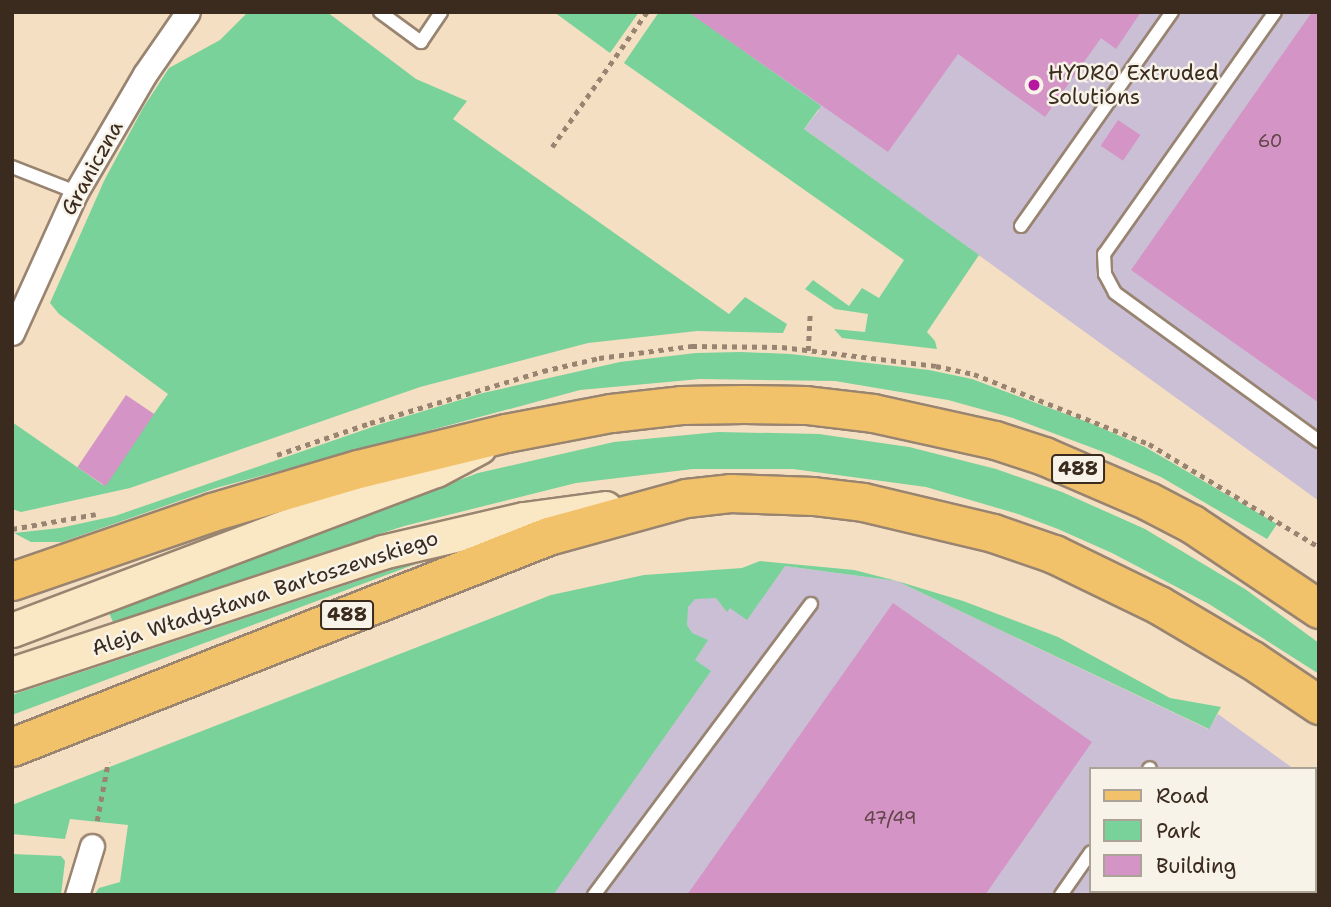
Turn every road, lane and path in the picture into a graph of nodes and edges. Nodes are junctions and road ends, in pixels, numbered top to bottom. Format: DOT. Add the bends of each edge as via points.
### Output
graph roads {
  1 [pos="188,12"];
  2 [pos="380,12"];
  3 [pos="441,12"];
  4 [pos="648,12"];
  5 [pos="1172,12"];
  6 [pos="1275,12"];
  7 [pos="552,148"];
  8 [pos="12,167"];
  9 [pos="76,192"];
  10 [pos="1021,226"];
  11 [pos="810,315"];
  12 [pos="12,333"];
  13 [pos="808,351"];
  14 [pos="506,433"];
  15 [pos="1319,441"];
  16 [pos="686,499"];
  17 [pos="12,581"];
  18 [pos="811,604"];
  19 [pos="1319,609"];
  20 [pos="12,630"];
  21 [pos="12,674"];
  22 [pos="1319,705"];
  23 [pos="12,747"];
  24 [pos="108,762"];
  25 [pos="92,846"];
  26 [pos="1090,853"];
  27 [pos="77,895"];
  28 [pos="594,895"];
  29 [pos="1061,895"];
  1 -- 9 [label="street, Graniczna" via="145,74"];
  2 -- 3 [label="lane" via="421,42"];
  4 -- 7 [label="path"];
  5 -- 10 [label="lane"];
  6 -- 15 [label="lane" via="1104,254 1105,274 1115,293"];
  8 -- 9 [label="lane"];
  9 -- 12 [label="street, Graniczna"];
  11 -- 13 [label="path"];
  14 -- 17 [label="main road, 488" via="358,469 212,512"];
  14 -- 19 [label="main road, 488" via="681,405 806,405 938,426 1044,456 1148,500 1226,545"];
  14 -- 20 [label="main road" via="436,470"];
  16 -- 21 [label="main road, Aleja Władysława Bartoszewskiego" via="524,519 394,549"];
  16 -- 22 [label="main road, Aleja Władysława Bartoszewskiego / 488" via="730,493 813,496 910,512 993,533 1054,554 1159,605"];
  16 -- 23 [label="main road, Aleja Władysława Bartoszewskiego / 488" via="548,536"];
  18 -- 28 [label="lane"];
  24 -- 25 [label="path"];
  25 -- 27 [label="street"];
  26 -- 29 [label="lane"];
}
